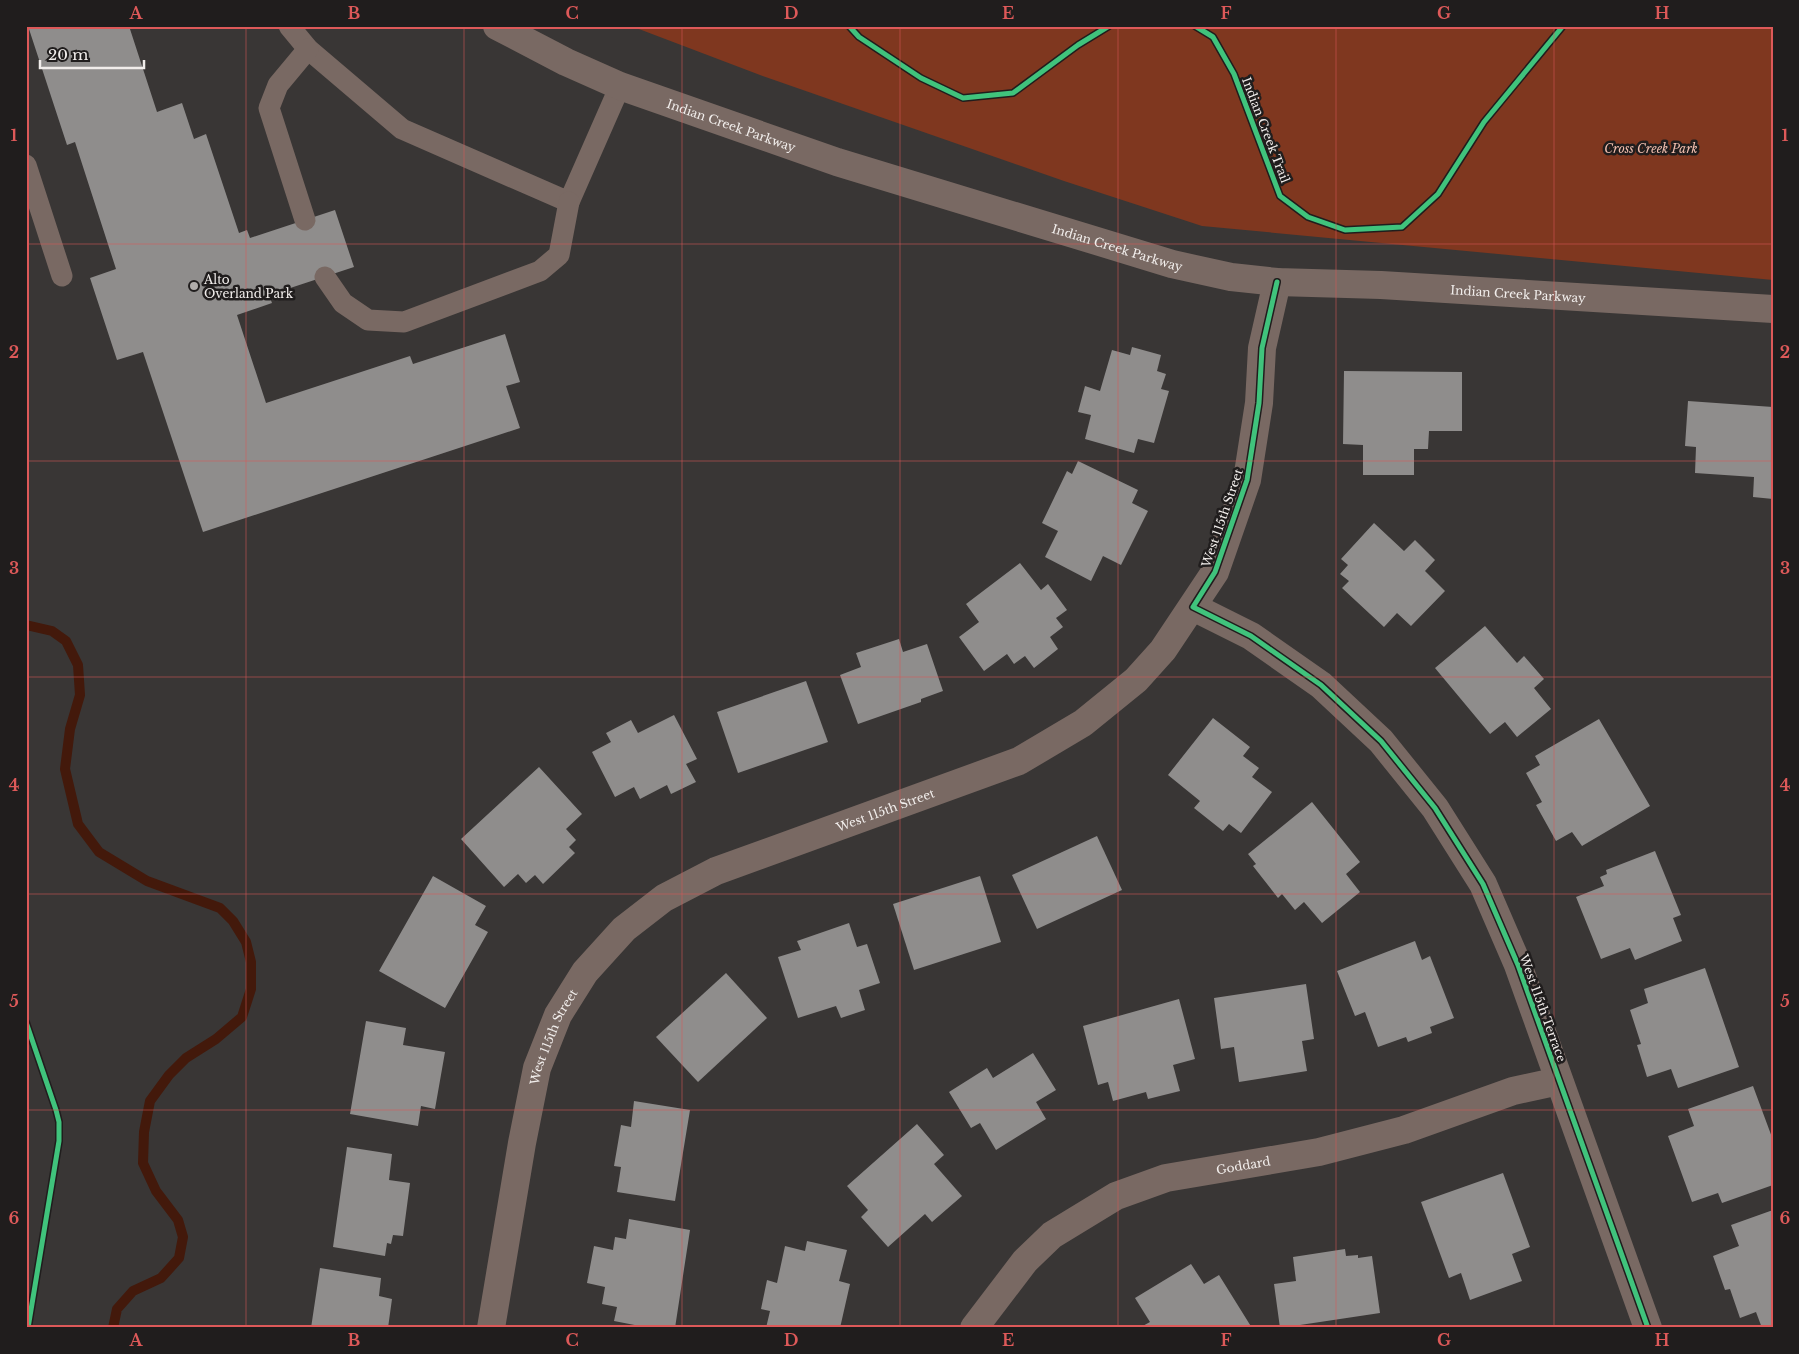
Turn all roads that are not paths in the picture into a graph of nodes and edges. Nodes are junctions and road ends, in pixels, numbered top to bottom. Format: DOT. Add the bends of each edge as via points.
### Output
graph roads {
  1 [pos="289,26"];
  2 [pos="497,26"];
  3 [pos="308,49"];
  4 [pos="620,86"];
  5 [pos="26,165"];
  6 [pos="570,202"];
  7 [pos="305,220"];
  8 [pos="62,276"];
  9 [pos="325,277"];
  10 [pos="1277,282"];
  11 [pos="1773,309"];
  12 [pos="1193,607"];
  13 [pos="1559,1081"];
  14 [pos="491,1328"];
  15 [pos="974,1328"];
  16 [pos="1648,1328"];
  1 -- 3 [label="lane"];
  2 -- 4 [label="street, Indian Creek Parkway"];
  3 -- 6 [label="lane" via="402,129"];
  3 -- 7 [label="lane" via="278,85 270,108"];
  4 -- 6 [label="lane"];
  4 -- 10 [label="street, Indian Creek Parkway" via="838,162 1075,233 1124,251 1231,277"];
  5 -- 8 [label="lane"];
  6 -- 9 [label="lane" via="559,255 540,271 404,322 368,320 343,302"];
  10 -- 11 [label="street, Indian Creek Parkway" via="1391,285"];
  10 -- 12 [label="street, West 115th Street" via="1262,348 1259,403 1248,480 1215,572"];
  12 -- 13 [label="street, West 115th Terrace" via="1251,636 1322,685 1380,741 1435,808 1483,884 1518,965"];
  12 -- 14 [label="street, West 115th Street" via="1136,680 1083,723 1019,761 716,871 664,898 624,929 585,972 558,1015 536,1068"];
  13 -- 15 [label="street, Goddard" via="1513,1091 1404,1130 1319,1152 1166,1178 1116,1196 1052,1235 1025,1262"];
  13 -- 16 [label="street, West 115th Terrace"];
}
